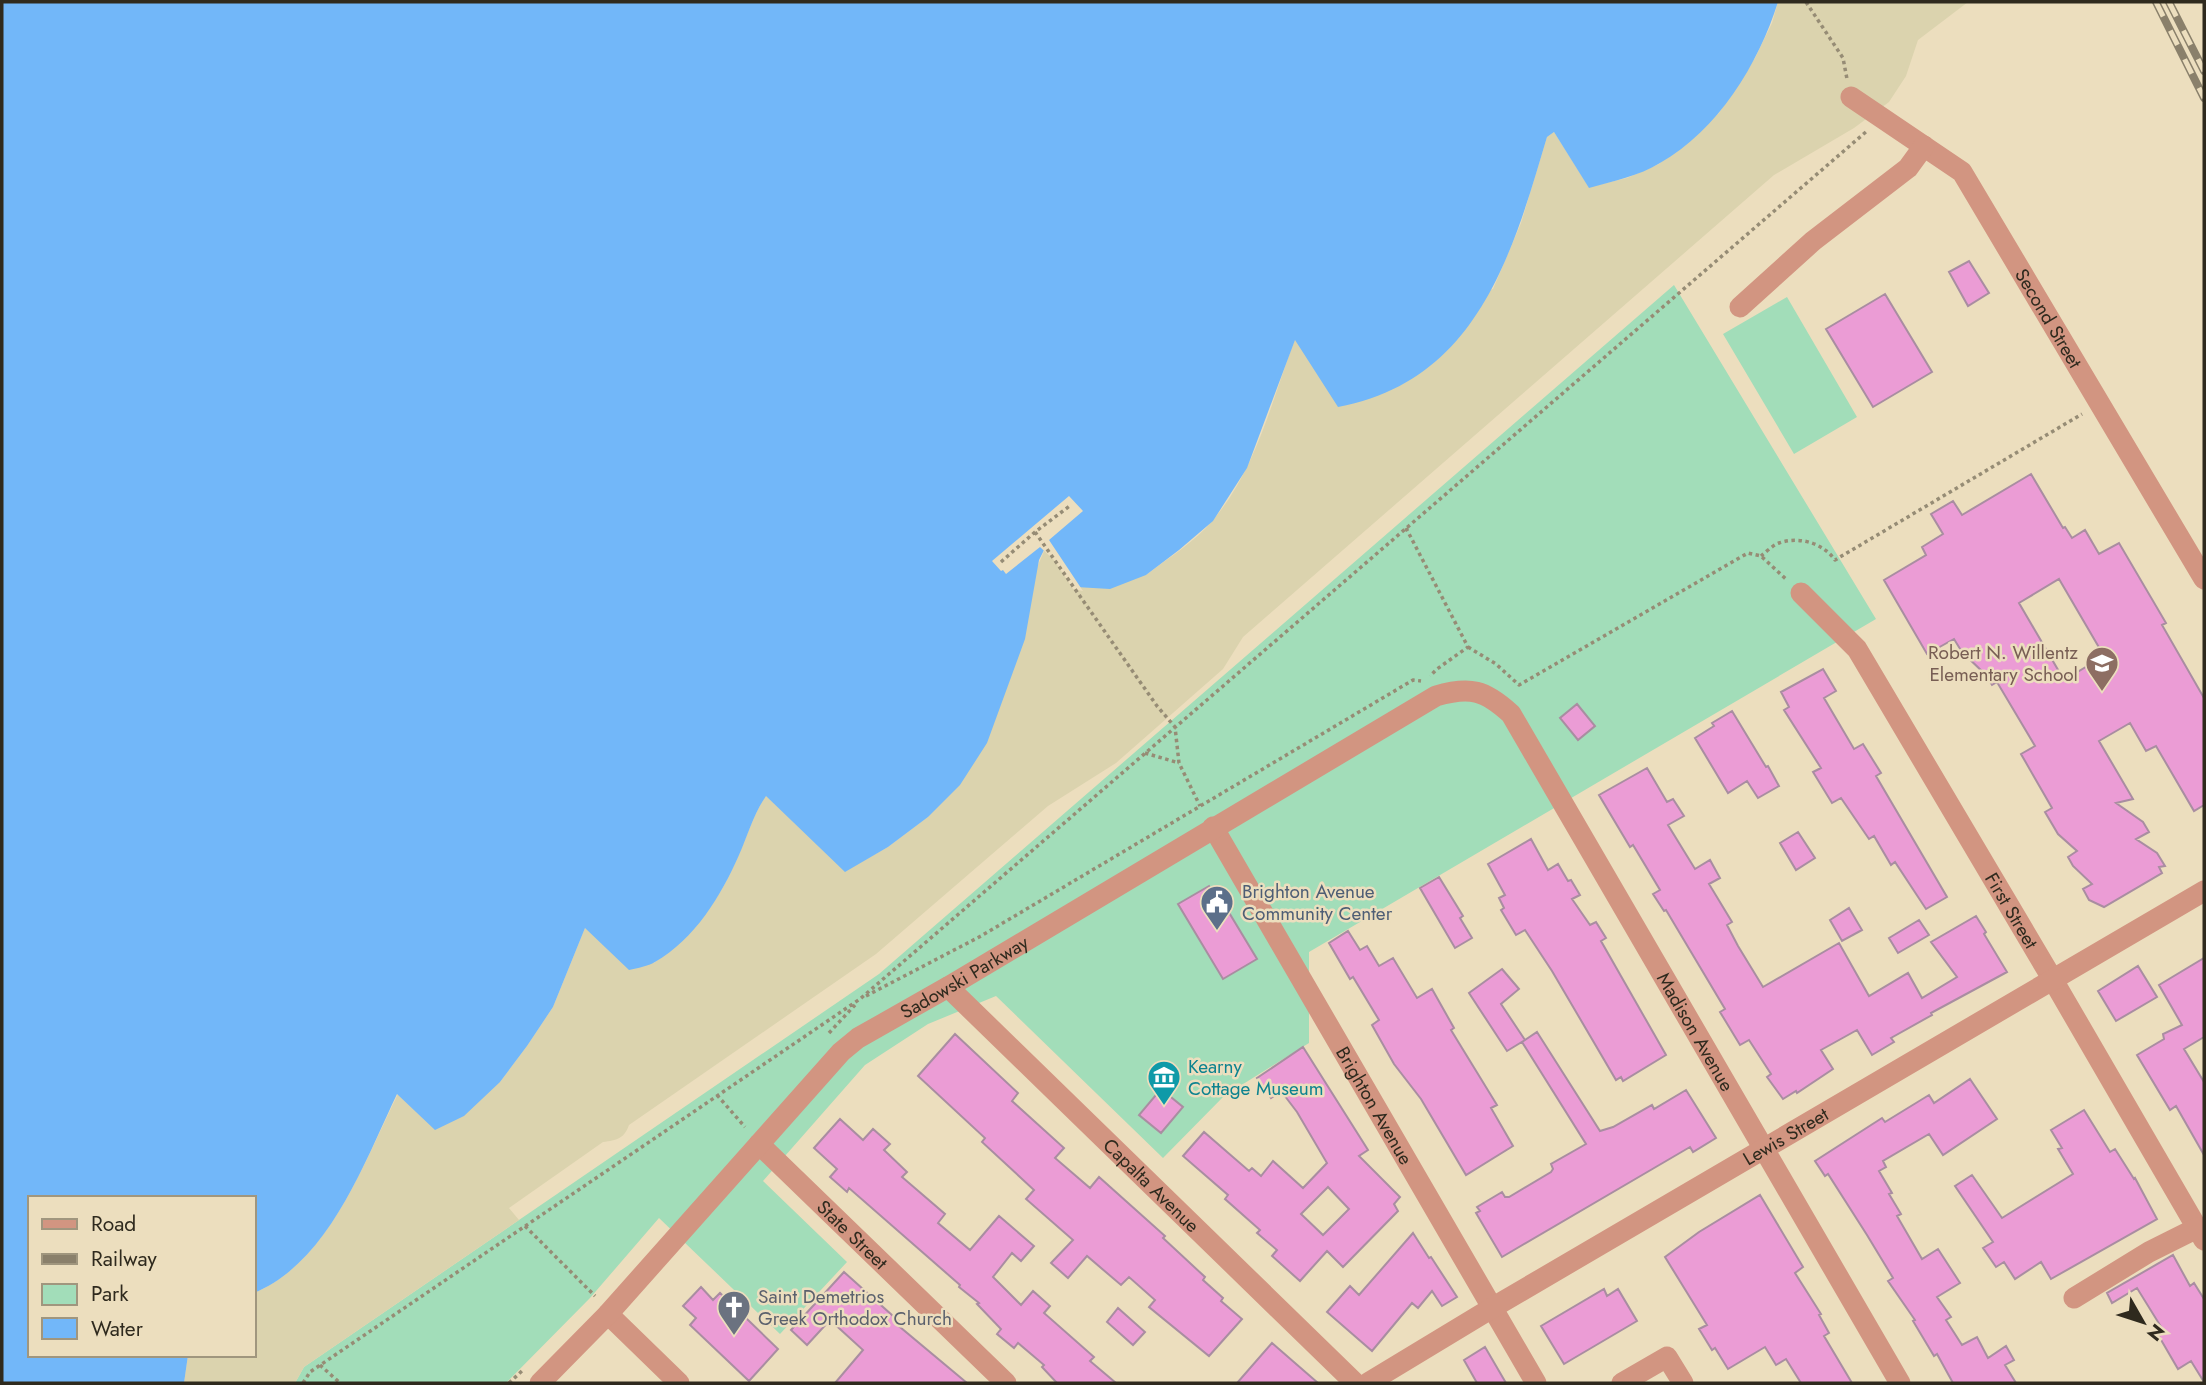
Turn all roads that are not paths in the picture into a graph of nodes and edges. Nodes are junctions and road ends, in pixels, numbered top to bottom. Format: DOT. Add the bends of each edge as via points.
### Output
graph roads {
  1 [pos="1851,97"];
  2 [pos="1924,146"];
  3 [pos="1740,307"];
  4 [pos="2204,579"];
  5 [pos="1801,593"];
  6 [pos="1478,691"];
  7 [pos="1213,827"];
  8 [pos="2204,891"];
  9 [pos="2053,980"];
  10 [pos="948,987"];
  11 [pos="759,1144"];
  12 [pos="1764,1149"];
  13 [pos="2201,1234"];
  14 [pos="2074,1298"];
  15 [pos="1492,1308"];
  16 [pos="608,1314"];
  17 [pos="540,1383"];
  18 [pos="679,1383"];
  19 [pos="1006,1383"];
  20 [pos="1356,1383"];
  21 [pos="1368,1383"];
  22 [pos="1536,1383"];
  23 [pos="1622,1383"];
  24 [pos="1682,1383"];
  25 [pos="1900,1383"];
  1 -- 2 [label="street, Second Street"];
  2 -- 3 [label="street" via="1908,168 1813,241"];
  2 -- 4 [label="street, Second Street" via="1962,172"];
  5 -- 9 [label="street, First Street" via="1857,649"];
  6 -- 7 [label="street, Sadowski Parkway" via="1436,696"];
  6 -- 12 [label="street, Madison Avenue" via="1511,714"];
  7 -- 10 [label="street, Sadowski Parkway"];
  7 -- 15 [label="street, Brighton Avenue"];
  8 -- 9 [label="street, Lewis Street"];
  9 -- 12 [label="street, Lewis Street"];
  9 -- 13 [label="street, First Street"];
  10 -- 11 [label="street, Sadowski Parkway" via="841,1052"];
  10 -- 20 [label="street, Capalta Avenue"];
  11 -- 16 [label="street, Sadowski Parkway"];
  11 -- 19 [label="street, State Street"];
  12 -- 15 [label="street, Lewis Street"];
  12 -- 25 [label="street, Madison Avenue"];
  13 -- 14 [label="street" via="2149,1252"];
  15 -- 21 [label="street, Lewis Street"];
  15 -- 22 [label="street, Brighton Avenue"];
  16 -- 17 [label="street, Sadowski Parkway"];
  16 -- 18 [label="street"];
  23 -- 24 [label="street" via="1667,1357"];
}
